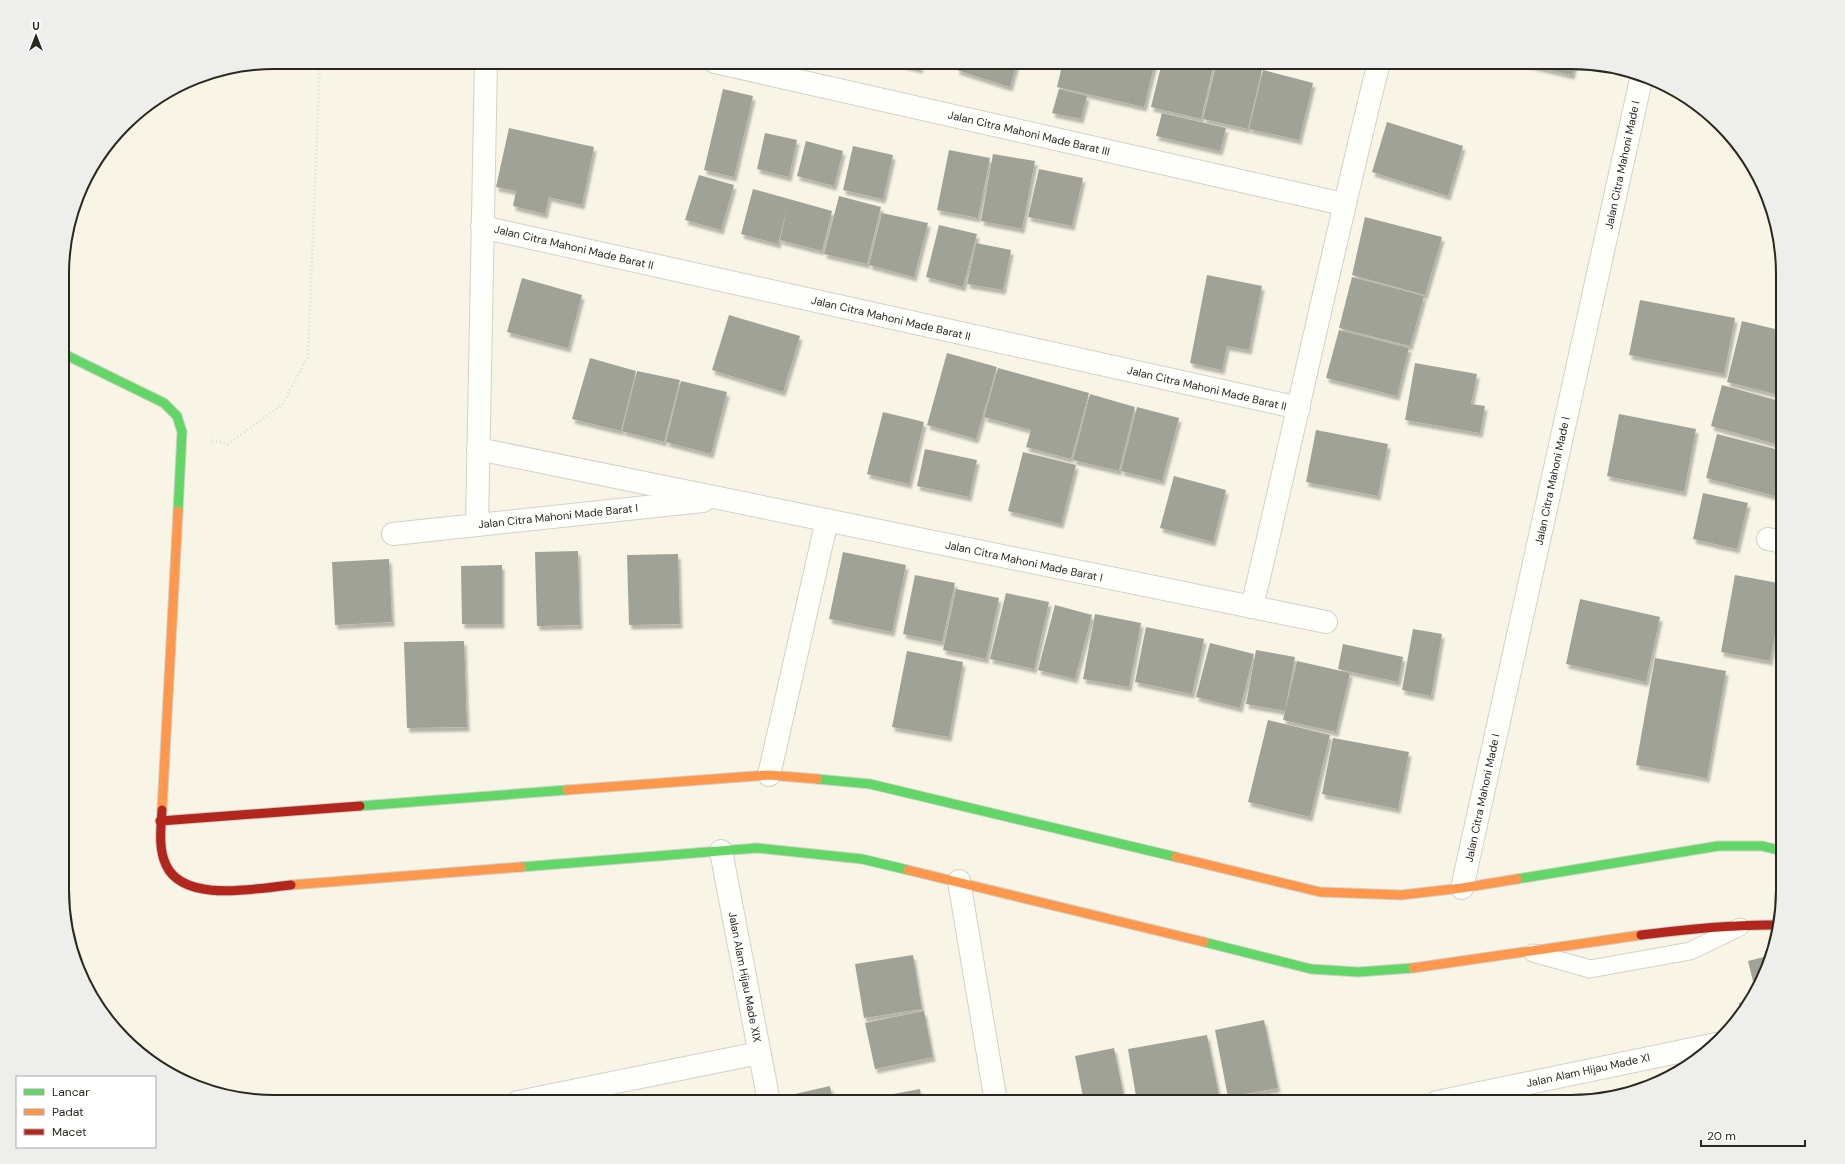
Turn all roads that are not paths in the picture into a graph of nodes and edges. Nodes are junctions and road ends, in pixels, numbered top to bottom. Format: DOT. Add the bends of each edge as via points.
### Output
graph roads {
  1 [pos="486,69"];
  2 [pos="746,69"];
  3 [pos="1377,69"];
  4 [pos="1641,81"];
  5 [pos="1344,204"];
  6 [pos="482,227"];
  7 [pos="69,356"];
  8 [pos="1299,408"];
  9 [pos="478,449"];
  10 [pos="723,499"];
  11 [pos="827,520"];
  12 [pos="476,525"];
  13 [pos="394,534"];
  14 [pos="1252,607"];
  15 [pos="1326,622"];
  16 [pos="769,775"];
  17 [pos="160,821"];
  18 [pos="1776,849"];
  19 [pos="721,851"];
  20 [pos="959,881"];
  21 [pos="1462,888"];
  22 [pos="1747,924"];
  23 [pos="1773,926"];
  24 [pos="1529,951"];
  25 [pos="1703,1047"];
  26 [pos="759,1053"];
  27 [pos="552,1095"];
  28 [pos="767,1095"];
  29 [pos="995,1095"];
  30 [pos="1471,1095"];
  1 -- 6 [label="street"];
  2 -- 5 [label="street, Jalan Citra Mahoni Made Barat III"];
  3 -- 5 [label="street"];
  4 -- 21 [label="street, Jalan Citra Mahoni Made I"];
  5 -- 8 [label="street"];
  6 -- 8 [label="street, Jalan Citra Mahoni Made Barat II"];
  6 -- 9 [label="street"];
  7 -- 17 [label="main road" via="164,402 177,416 182,432"];
  8 -- 14 [label="street"];
  9 -- 10 [label="street, Jalan Citra Mahoni Made Barat I"];
  9 -- 12 [label="street"];
  10 -- 11 [label="street, Jalan Citra Mahoni Made Barat I"];
  10 -- 12 [label="street, Jalan Citra Mahoni Made Barat I"];
  11 -- 14 [label="street, Jalan Citra Mahoni Made Barat I"];
  11 -- 16 [label="street"];
  12 -- 13 [label="street, Jalan Citra Mahoni Made Barat I"];
  14 -- 15 [label="street, Jalan Citra Mahoni Made Barat I"];
  16 -- 17 [label="main road"];
  16 -- 21 [label="main road" via="870,784 1320,892 1401,895"];
  17 -- 19 [label="main road" via="162,859 172,876 189,887 215,891"];
  18 -- 21 [label="main road" via="1762,846 1718,846"];
  19 -- 20 [label="main road" via="757,848 862,860"];
  19 -- 26 [label="street, Jalan Alam Hijau Made XIX"];
  20 -- 24 [label="main road" via="1311,969 1358,972 1404,969"];
  20 -- 29 [label="street"];
  22 -- 23 [label="main road"];
  22 -- 24 [label="main road" via="1691,928"];
  22 -- 24 [label="lane" via="1690,951 1590,969"];
  25 -- 30 [label="street, Jalan Alam Hijau Made XI"];
  26 -- 27 [label="street"];
  26 -- 28 [label="street, Jalan Alam Hijau Made XIX"];
}
